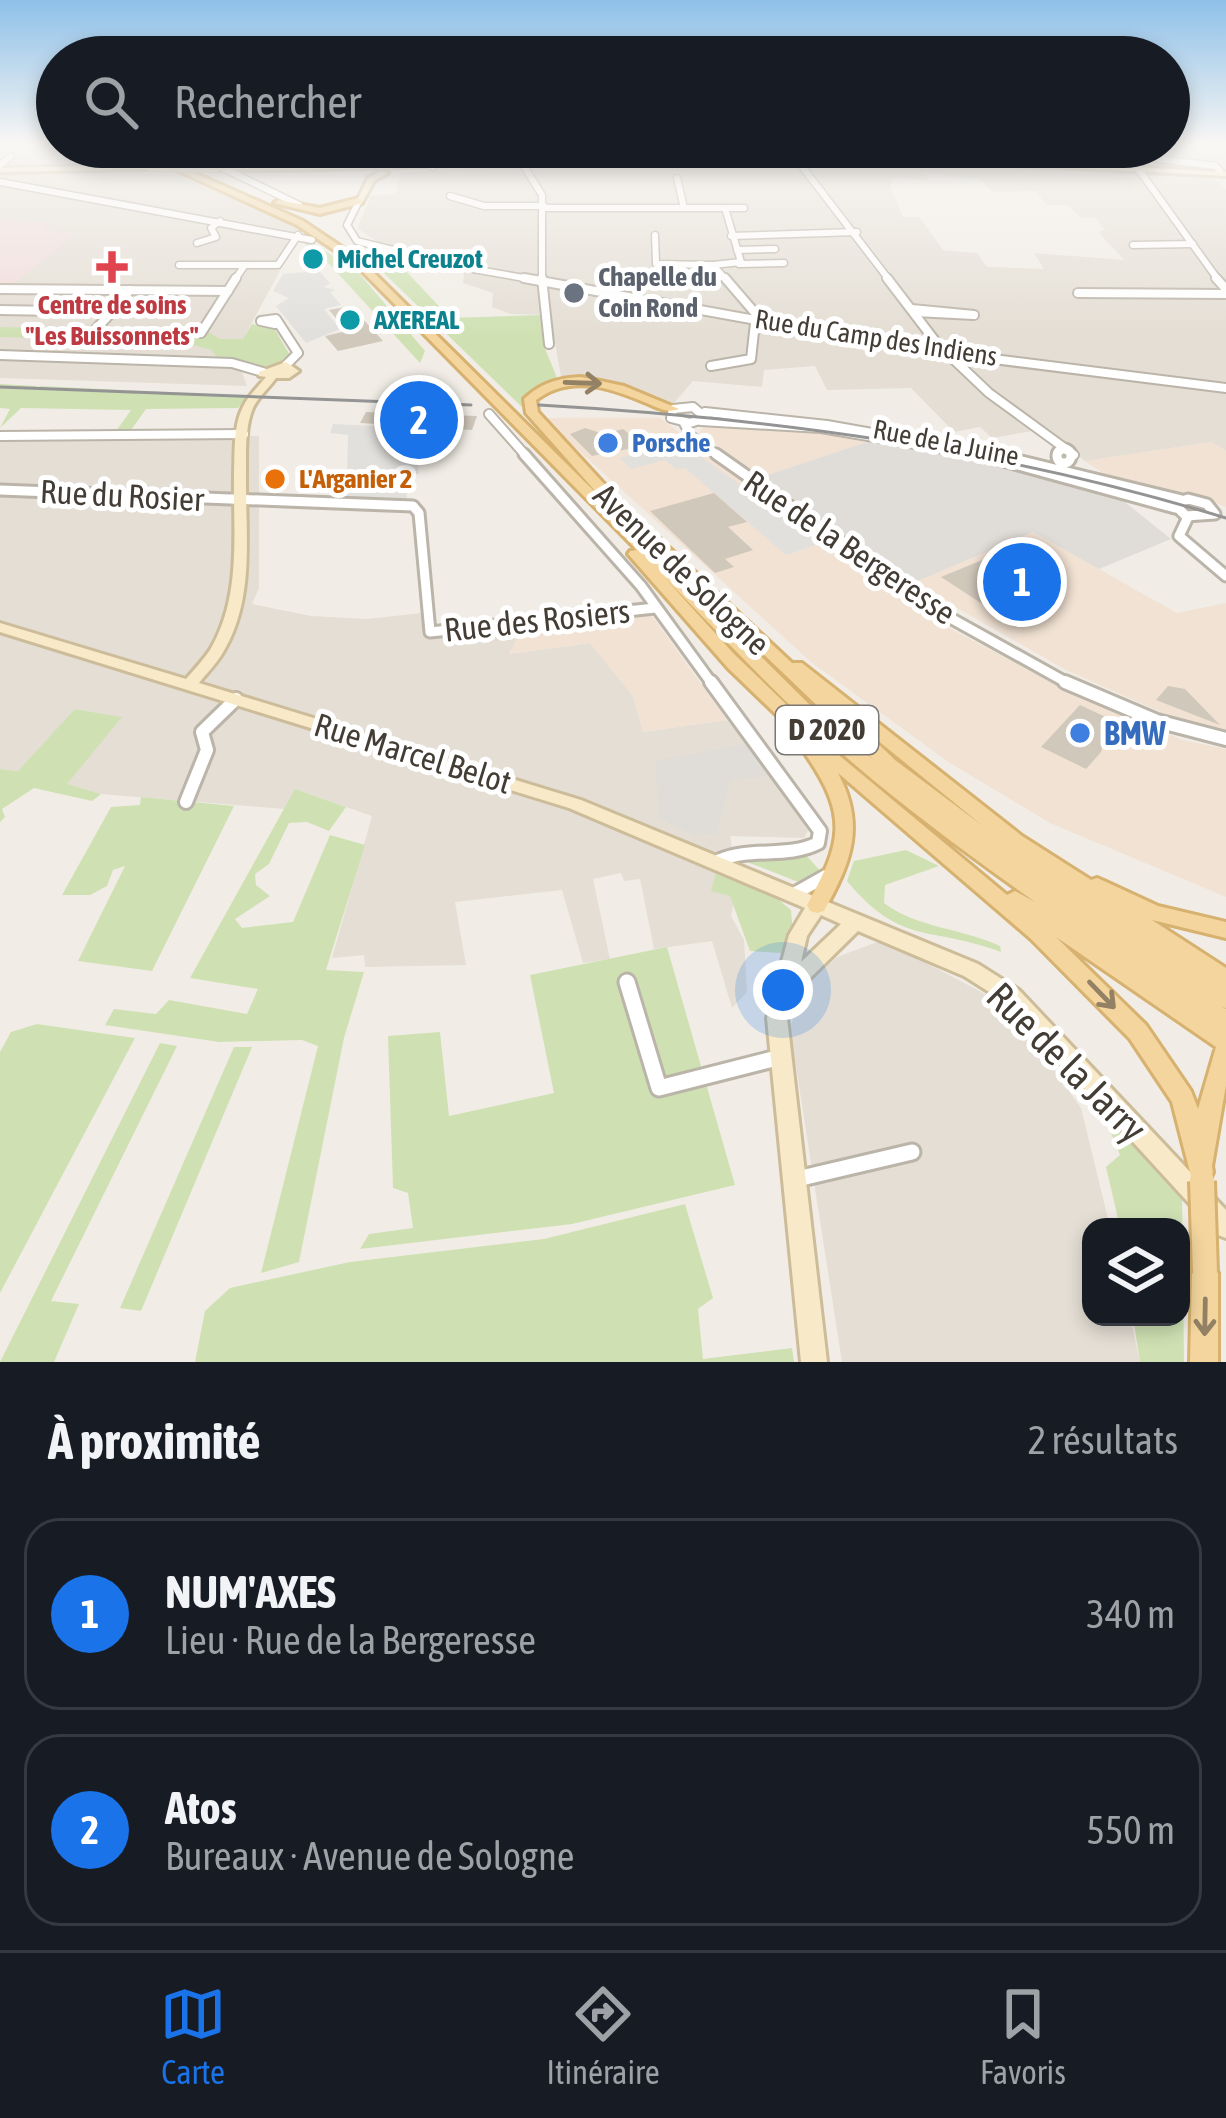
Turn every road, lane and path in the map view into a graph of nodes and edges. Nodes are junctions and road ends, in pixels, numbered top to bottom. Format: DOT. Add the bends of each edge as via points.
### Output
graph roads {
  1 [pos="543,207"];
  2 [pos="144,208"];
  3 [pos="266,208"];
  4 [pos="278,208"];
  5 [pos="291,208"];
  6 [pos="341,208"];
  7 [pos="355,208"];
  8 [pos="610,208"];
  9 [pos="663,208"];
  10 [pos="684,208"];
  11 [pos="694,208"];
  12 [pos="725,208"];
  13 [pos="739,208"];
  14 [pos="837,208"];
  15 [pos="1173,208"];
  16 [pos="334,210"];
  17 [pos="350,215"];
  18 [pos="220,221"];
  19 [pos="697,221"];
  20 [pos="666,226"];
  21 [pos="857,232"];
  22 [pos="298,235"];
  23 [pos="655,235"];
  24 [pos="731,236"];
  25 [pos="216,237"];
  26 [pos="230,237"];
  27 [pos="312,240"];
  28 [pos="196,244"];
  29 [pos="1193,244"];
  30 [pos="1133,245"];
  31 [pos="775,249"];
  32 [pos="737,250"];
  33 [pos="784,263"];
  34 [pos="735,264"];
  35 [pos="178,265"];
  36 [pos="245,265"];
  37 [pos="713,265"];
  38 [pos="720,277"];
  39 [pos="686,278"];
  40 [pos="542,281"];
  41 [pos="13,288"];
  42 [pos="0,289"];
  43 [pos="130,290"];
  44 [pos="228,291"];
  45 [pos="1226,292"];
  46 [pos="1078,293"];
  47 [pos="0,300"];
  48 [pos="0,310"];
  49 [pos="913,310"];
  50 [pos="112,312"];
  51 [pos="756,318"];
  52 [pos="275,324"];
  53 [pos="94,332"];
  54 [pos="201,332"];
  55 [pos="549,344"];
  56 [pos="947,354"];
  57 [pos="0,355"];
  58 [pos="286,365"];
  59 [pos="711,366"];
  60 [pos="267,375"];
  61 [pos="477,380"];
  62 [pos="1226,388"];
  63 [pos="674,410"];
  64 [pos="489,414"];
  65 [pos="703,417"];
  66 [pos="684,423"];
  67 [pos="244,434"];
  68 [pos="0,436"];
  69 [pos="1074,455"];
  70 [pos="0,490"];
  71 [pos="244,501"];
  72 [pos="614,503"];
  73 [pos="1178,504"];
  74 [pos="1220,512"];
  75 [pos="1188,517"];
  76 [pos="1205,519"];
  77 [pos="1226,525"];
  78 [pos="1226,576"];
  79 [pos="716,602"];
  80 [pos="655,608"];
  81 [pos="0,627"];
  82 [pos="729,658"];
  83 [pos="190,684"];
  84 [pos="236,698"];
  85 [pos="1226,739"];
  86 [pos="186,802"];
  87 [pos="966,802"];
  88 [pos="888,807"];
  89 [pos="718,861"];
  90 [pos="838,866"];
  91 [pos="794,894"];
  92 [pos="817,904"];
  93 [pos="856,921"];
  94 [pos="1226,930"];
  95 [pos="1226,979"];
  96 [pos="627,982"];
  97 [pos="1226,1000"];
  98 [pos="777,1018"];
  99 [pos="1226,1021"];
  100 [pos="1226,1046"];
  101 [pos="781,1057"];
  102 [pos="912,1152"];
  103 [pos="1201,1176"];
  104 [pos="793,1180"];
  105 [pos="1226,1227"];
  106 [pos="814,1362"];
  107 [pos="1204,1362"];
  1 -- 40 [label="street"];
  2 -- 18 [label="street"];
  3 -- 61 [label="main road, Avenue de Sologne" via="301,223 377,280"];
  4 -- 72 [label="main road, Avenue de Sologne" via="364,259"];
  5 -- 16 [label="main road"];
  6 -- 16 [label="main road"];
  7 -- 17 [label="street"];
  8 -- 9 [label="street"];
  9 -- 10 [label="street"];
  9 -- 20 [label="street"];
  10 -- 11 [label="street"];
  11 -- 12 [label="street"];
  11 -- 19 [label="street"];
  12 -- 13 [label="street"];
  12 -- 24 [label="street"];
  14 -- 21 [label="street"];
  15 -- 29 [label="street"];
  16 -- 17 [label="street"];
  17 -- 40 [label="street, Rue du Camp des Indiens" via="348,231 363,245"];
  18 -- 22 [label="street"];
  18 -- 25 [label="street" via="211,228"];
  21 -- 24 [label="street"];
  21 -- 49 [label="street"];
  22 -- 27 [label="street"];
  22 -- 36 [label="street" via="281,264"];
  23 -- 37 [label="street" via="656,264"];
  24 -- 32 [label="street"];
  25 -- 26 [label="street"];
  25 -- 28 [label="street"];
  29 -- 30 [label="street"];
  29 -- 45 [label="street"];
  31 -- 32 [label="street"];
  32 -- 34 [label="street"];
  33 -- 34 [label="street"];
  34 -- 37 [label="street"];
  35 -- 36 [label="street"];
  36 -- 44 [label="street"];
  37 -- 38 [label="street"];
  38 -- 39 [label="street"];
  38 -- 51 [label="street"];
  40 -- 51 [label="street, Rue du Camp des Indiens"];
  40 -- 55 [label="street"];
  41 -- 42 [label="street"];
  41 -- 43 [label="street"];
  41 -- 47 [label="street"];
  43 -- 44 [label="street"];
  43 -- 50 [label="street"];
  44 -- 54 [label="street"];
  45 -- 46 [label="street"];
  48 -- 50 [label="street"];
  49 -- 49 [label="street" via="974,315"];
  49 -- 56 [label="street"];
  50 -- 53 [label="street"];
  51 -- 56 [label="street, Rue du Camp des Indiens"];
  51 -- 59 [label="street" via="754,356"];
  52 -- 58 [label="street" via="298,353"];
  56 -- 62 [label="street, Rue du Camp des Indiens"];
  56 -- 69 [label="street"];
  57 -- 60 [label="street" via="244,364"];
  58 -- 60 [label="main road"];
  60 -- 67 [label="main road" via="245,413"];
  61 -- 82 [label="main road"];
  61 -- 99 [label="main road, Avenue de Sologne / D 2020" via="875,773"];
  63 -- 65 [label="street" via="692,407"];
  63 -- 66 [label="street, Rue de la Bergeresse" via="671,418"];
  72 -- 63 [label="main road, one-way" via="532,413 530,399 562,382 593,382"];
  64 -- 80 [label="street"];
  65 -- 66 [label="street"];
  65 -- 73 [label="street, Rue de la Juine" via="942,448"];
  66 -- 85 [label="street, Rue de la Bergeresse" via="842,545 964,625 1127,709"];
  67 -- 68 [label="street"];
  67 -- 71 [label="main road"];
  70 -- 71 [label="street, Rue du Rosier"];
  71 -- 80 [label="street, Rue des Rosiers" via="413,506 430,632"];
  71 -- 83 [label="main road" via="240,595"];
  72 -- 79 [label="main road, Avenue de Sologne / D 2020"];
  73 -- 74 [label="street, Rue de la Juine" via="1201,501"];
  73 -- 75 [label="street, Rue de la Juine"];
  74 -- 76 [label="street, Rue de la Juine"];
  75 -- 76 [label="street, Rue de la Juine"];
  75 -- 78 [label="street" via="1179,536"];
  76 -- 77 [label="street, Rue de la Juine"];
  79 -- 87 [label="main road"];
  79 -- 97 [label="main road, Avenue de Sologne / D 2020" via="906,778"];
  80 -- 89 [label="street" via="820,831 808,849 737,848"];
  81 -- 83 [label="main road, Rue Marcel Belot"];
  82 -- 88 [label="main road"];
  82 -- 90 [label="main road" via="829,770 847,806"];
  83 -- 84 [label="main road, Rue Marcel Belot"];
  84 -- 86 [label="street" via="202,732 208,750"];
  84 -- 89 [label="main road, Rue Marcel Belot" via="554,797"];
  87 -- 94 [label="main road" via="1104,890 1154,913"];
  87 -- 95 [label="main road"];
  88 -- 100 [label="main road"];
  88 -- 103 [label="main road, one-way" via="1038,933 1138,1032 1183,1098"];
  89 -- 91 [label="main road, Rue Marcel Belot"];
  90 -- 91 [label="street"];
  90 -- 92 [label="main road"];
  91 -- 92 [label="main road, Rue Marcel Belot"];
  92 -- 93 [label="main road, Rue de la Jarry"];
  92 -- 98 [label="main road" via="798,935"];
  93 -- 98 [label="main road" via="797,978"];
  93 -- 105 [label="main road, Rue de la Jarry" via="1012,996"];
  96 -- 101 [label="street" via="659,1088"];
  98 -- 101 [label="main road"];
  100 -- 103 [label="main road"];
  101 -- 104 [label="main road"];
  102 -- 104 [label="street"];
  103 -- 107 [label="main road, one-way, bridge"];
  104 -- 106 [label="main road"];
}
